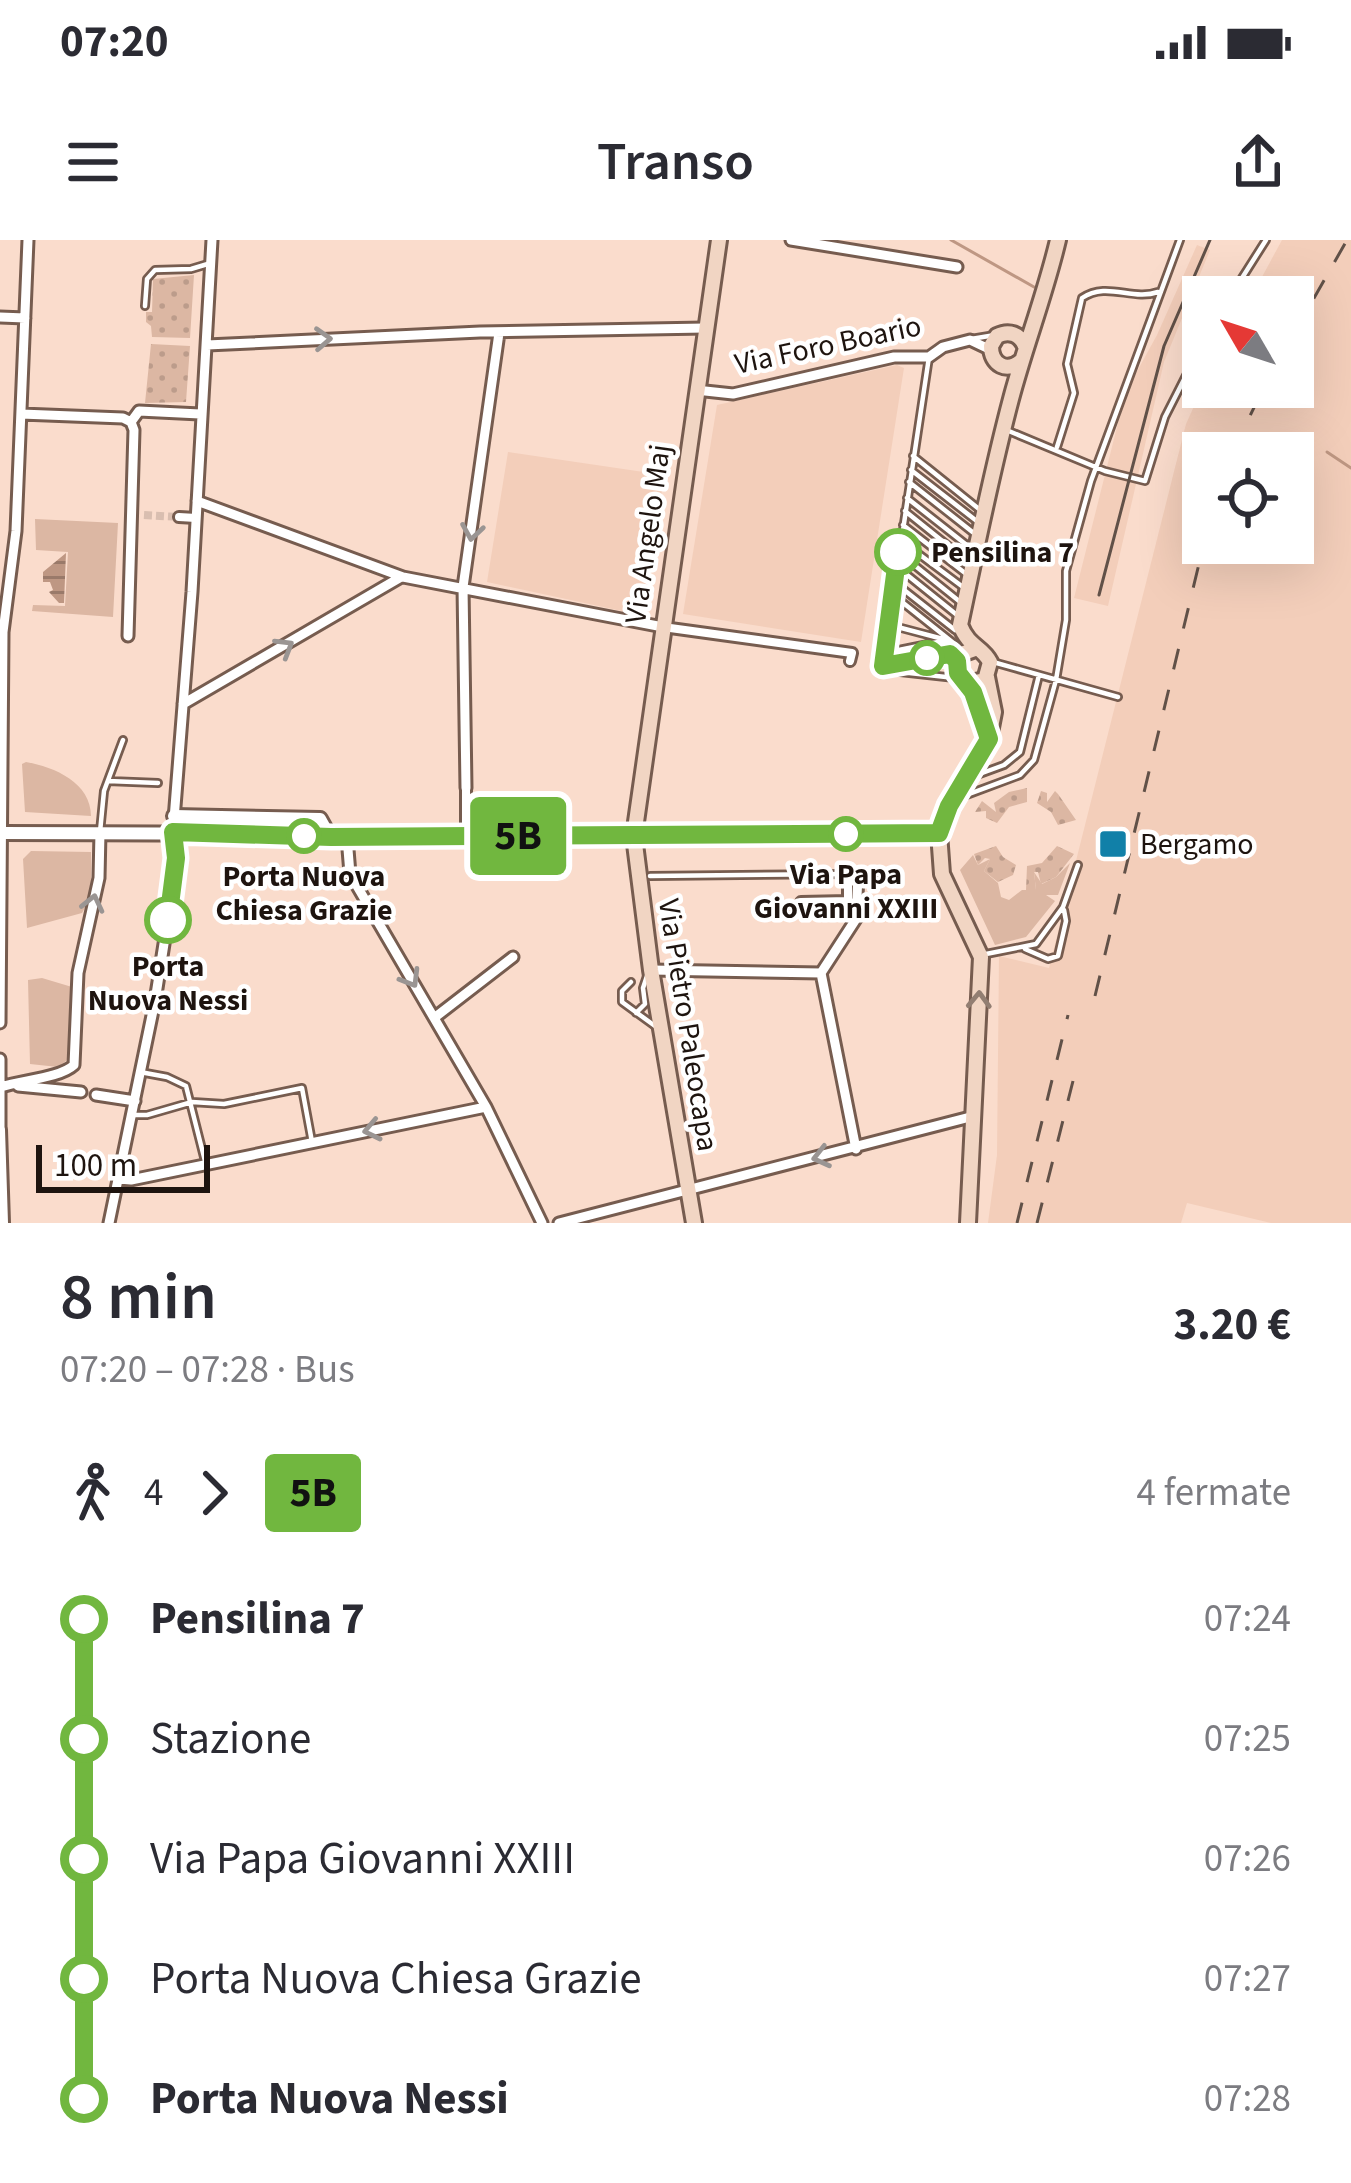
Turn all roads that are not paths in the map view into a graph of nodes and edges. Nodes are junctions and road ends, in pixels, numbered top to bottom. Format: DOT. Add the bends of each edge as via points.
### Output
graph roads {
  1 [pos="28,240"];
  2 [pos="212,240"];
  3 [pos="719,240"];
  4 [pos="791,240"];
  5 [pos="1058,240"];
  6 [pos="1180,240"];
  7 [pos="1266,240"];
  8 [pos="211,263"];
  9 [pos="957,267"];
  10 [pos="1243,276"];
  11 [pos="1158,292"];
  12 [pos="145,306"];
  13 [pos="0,317"];
  14 [pos="25,318"];
  15 [pos="705,328"];
  16 [pos="499,333"];
  17 [pos="1000,334"];
  18 [pos="970,340"];
  19 [pos="207,345"];
  20 [pos="991,350"];
  21 [pos="1023,354"];
  22 [pos="929,357"];
  23 [pos="1006,367"];
  24 [pos="1182,383"];
  25 [pos="696,390"];
  26 [pos="1011,400"];
  27 [pos="200,414"];
  28 [pos="21,415"];
  29 [pos="130,422"];
  30 [pos="472,428"];
  31 [pos="1004,429"];
  32 [pos="488,431"];
  33 [pos="1057,447"];
  34 [pos="913,456"];
  35 [pos="1098,467"];
  36 [pos="466,469"];
  37 [pos="911,470"];
  38 [pos="482,472"];
  39 [pos="909,482"];
  40 [pos="907,498"];
  41 [pos="197,501"];
  42 [pos="905,512"];
  43 [pos="129,514"];
  44 [pos="144,514"];
  45 [pos="179,517"];
  46 [pos="196,518"];
  47 [pos="903,525"];
  48 [pos="14,537"];
  49 [pos="900,540"];
  50 [pos="0,542"];
  51 [pos="898,552"];
  52 [pos="896,566"];
  53 [pos="403,577"];
  54 [pos="971,577"];
  55 [pos="894,582"];
  56 [pos="463,587"];
  57 [pos="892,594"];
  58 [pos="888,624"];
  59 [pos="663,627"];
  60 [pos="128,636"];
  61 [pos="948,640"];
  62 [pos="884,653"];
  63 [pos="958,654"];
  64 [pos="850,661"];
  65 [pos="985,664"];
  66 [pos="1005,665"];
  67 [pos="883,668"];
  68 [pos="1039,675"];
  69 [pos="1056,680"];
  70 [pos="964,681"];
  71 [pos="1118,697"];
  72 [pos="183,704"];
  73 [pos="989,739"];
  74 [pos="122,740"];
  75 [pos="967,778"];
  76 [pos="108,781"];
  77 [pos="158,783"];
  78 [pos="466,788"];
  79 [pos="951,802"];
  80 [pos="174,816"];
  81 [pos="100,832"];
  82 [pos="173,832"];
  83 [pos="1,833"];
  84 [pos="939,833"];
  85 [pos="466,836"];
  86 [pos="634,836"];
  87 [pos="331,837"];
  88 [pos="347,837"];
  89 [pos="1078,865"];
  90 [pos="853,874"];
  91 [pos="881,874"];
  92 [pos="650,876"];
  93 [pos="801,902"];
  94 [pos="1064,907"];
  95 [pos="1025,949"];
  96 [pos="513,957"];
  97 [pos="981,957"];
  98 [pos="650,970"];
  99 [pos="820,974"];
  100 [pos="631,982"];
  101 [pos="636,1013"];
  102 [pos="434,1018"];
  103 [pos="0,1023"];
  104 [pos="660,1029"];
  105 [pos="0,1059"];
  106 [pos="140,1072"];
  107 [pos="61,1074"];
  108 [pos="1,1087"];
  109 [pos="67,1090"];
  110 [pos="81,1092"];
  111 [pos="96,1095"];
  112 [pos="134,1101"];
  113 [pos="192,1102"];
  114 [pos="486,1107"];
  115 [pos="132,1115"];
  116 [pos="974,1116"];
  117 [pos="0,1130"];
  118 [pos="312,1142"];
  119 [pos="856,1149"];
  120 [pos="206,1166"];
  121 [pos="119,1179"];
  122 [pos="688,1190"];
  123 [pos="4,1223"];
  124 [pos="109,1223"];
  125 [pos="542,1223"];
  126 [pos="559,1223"];
  127 [pos="694,1223"];
  128 [pos="968,1223"];
  1 -- 14 [label="street"];
  2 -- 8 [label="street"];
  3 -- 15 [label="main road, Via Angelo Maj"];
  4 -- 9 [label="street"];
  5 -- 21 [label="main road"];
  6 -- 11 [label="lane"];
  7 -- 10 [label="lane"];
  8 -- 12 [label="lane" via="155,270"];
  8 -- 19 [label="street"];
  11 -- 33 [label="lane" via="1105,289 1082,298 1067,364 1074,393"];
  11 -- 35 [label="lane"];
  13 -- 14 [label="street"];
  14 -- 28 [label="street"];
  15 -- 16 [label="street"];
  15 -- 25 [label="main road, Via Angelo Maj"];
  19 -- 16 [label="street, one-way"];
  16 -- 32 [label="street"];
  17 -- 18 [label="lane, Via Foro Boario"];
  17 -- 20 [label="main road"];
  17 -- 21 [label="main road" via="1014,334"];
  18 -- 20 [label="street"];
  18 -- 22 [label="street, Via Foro Boario"];
  19 -- 27 [label="street"];
  20 -- 23 [label="main road"];
  21 -- 23 [label="main road"];
  21 -- 26 [label="main road"];
  22 -- 25 [label="street, Via Foro Boario" via="894,357 733,394"];
  22 -- 34 [label="lane"];
  23 -- 26 [label="lane"];
  24 -- 35 [label="lane" via="1145,481"];
  25 -- 59 [label="main road, Via Angelo Maj"];
  26 -- 31 [label="main road"];
  27 -- 29 [label="street" via="139,411"];
  27 -- 41 [label="street"];
  28 -- 29 [label="street"];
  28 -- 48 [label="street"];
  29 -- 43 [label="street"];
  30 -- 32 [label="lane"];
  31 -- 33 [label="lane"];
  31 -- 54 [label="main road"];
  32 -- 38 [label="street"];
  33 -- 35 [label="lane"];
  34 -- 37 [label="lane"];
  34 -- 54 [label="lane"];
  35 -- 69 [label="lane" via="1066,571"];
  36 -- 38 [label="lane"];
  37 -- 39 [label="lane"];
  37 -- 54 [label="lane"];
  38 -- 56 [label="street, one-way"];
  39 -- 40 [label="lane"];
  39 -- 54 [label="lane"];
  40 -- 42 [label="lane"];
  40 -- 54 [label="lane"];
  41 -- 46 [label="street"];
  41 -- 53 [label="street"];
  42 -- 47 [label="lane"];
  42 -- 54 [label="lane"];
  43 -- 44 [label="street"];
  43 -- 60 [label="street"];
  45 -- 46 [label="street"];
  46 -- 72 [label="street"];
  47 -- 49 [label="lane"];
  47 -- 54 [label="lane"];
  48 -- 50 [label="street"];
  48 -- 83 [label="street" via="3,632"];
  49 -- 51 [label="lane"];
  49 -- 54 [label="lane"];
  51 -- 52 [label="lane"];
  51 -- 54 [label="lane"];
  52 -- 54 [label="lane"];
  52 -- 55 [label="lane"];
  53 -- 56 [label="street"];
  72 -- 53 [label="street, one-way"];
  54 -- 55 [label="lane"];
  54 -- 63 [label="lane"];
  54 -- 65 [label="main road"];
  55 -- 57 [label="lane"];
  56 -- 59 [label="street"];
  56 -- 78 [label="street"];
  57 -- 58 [label="lane"];
  57 -- 61 [label="lane"];
  58 -- 61 [label="lane"];
  58 -- 62 [label="lane"];
  59 -- 64 [label="street" via="852,653"];
  59 -- 86 [label="main road, Via Angelo Maj"];
  61 -- 62 [label="lane"];
  61 -- 63 [label="lane"];
  62 -- 67 [label="lane"];
  63 -- 65 [label="main road"];
  63 -- 67 [label="lane"];
  63 -- 70 [label="main road"];
  65 -- 66 [label="lane"];
  65 -- 66 [label="lane"];
  65 -- 70 [label="main road" via="978,683"];
  65 -- 73 [label="main road" via="994,712"];
  66 -- 68 [label="lane"];
  67 -- 70 [label="lane"];
  68 -- 69 [label="lane"];
  68 -- 75 [label="lane" via="1020,752"];
  69 -- 71 [label="lane"];
  69 -- 79 [label="lane" via="1031,764"];
  70 -- 73 [label="lane"];
  72 -- 80 [label="street"];
  73 -- 75 [label="main road"];
  74 -- 76 [label="lane"];
  75 -- 79 [label="main road"];
  76 -- 77 [label="lane"];
  76 -- 81 [label="lane"];
  78 -- 85 [label="street"];
  79 -- 84 [label="main road"];
  80 -- 82 [label="street"];
  80 -- 87 [label="street" via="320,819"];
  81 -- 82 [label="street"];
  81 -- 83 [label="street"];
  107 -- 81 [label="street, one-way" via="74,1065 78,973 99,878"];
  82 -- 87 [label="street"];
  82 -- 106 [label="street" via="175,874"];
  83 -- 103 [label="street"];
  84 -- 86 [label="street"];
  84 -- 97 [label="main road" via="942,874"];
  85 -- 86 [label="street"];
  85 -- 88 [label="street"];
  86 -- 98 [label="main road, Via Pietro Paleocapa"];
  87 -- 88 [label="street"];
  88 -- 102 [label="street, one-way" via="350,874"];
  89 -- 94 [label="lane"];
  90 -- 91 [label="lane"];
  90 -- 92 [label="lane"];
  90 -- 93 [label="street" via="848,901"];
  90 -- 99 [label="street" via="856,919"];
  94 -- 95 [label="lane"];
  94 -- 95 [label="lane" via="1058,956"];
  95 -- 97 [label="lane"];
  96 -- 102 [label="street"];
  116 -- 97 [label="main road, one-way"];
  98 -- 99 [label="street"];
  98 -- 101 [label="lane"];
  98 -- 104 [label="main road, Via Pietro Paleocapa"];
  99 -- 119 [label="street"];
  100 -- 101 [label="lane" via="621,999"];
  101 -- 104 [label="lane"];
  102 -- 114 [label="street"];
  104 -- 122 [label="main road, Via Pietro Paleocapa"];
  105 -- 108 [label="street"];
  106 -- 112 [label="street"];
  106 -- 113 [label="lane" via="186,1086"];
  107 -- 108 [label="street"];
  107 -- 109 [label="street"];
  108 -- 109 [label="street"];
  108 -- 117 [label="street"];
  109 -- 110 [label="street"];
  111 -- 112 [label="street"];
  112 -- 115 [label="street"];
  113 -- 115 [label="lane"];
  113 -- 118 [label="lane" via="224,1104 302,1088"];
  113 -- 120 [label="lane"];
  114 -- 118 [label="street, one-way"];
  114 -- 125 [label="street"];
  115 -- 121 [label="street"];
  116 -- 119 [label="street"];
  116 -- 128 [label="main road"];
  117 -- 123 [label="street"];
  118 -- 120 [label="street"];
  119 -- 122 [label="street, one-way"];
  120 -- 121 [label="street"];
  121 -- 124 [label="street"];
  122 -- 126 [label="street"];
  122 -- 127 [label="main road, Via Pietro Paleocapa"];
}
